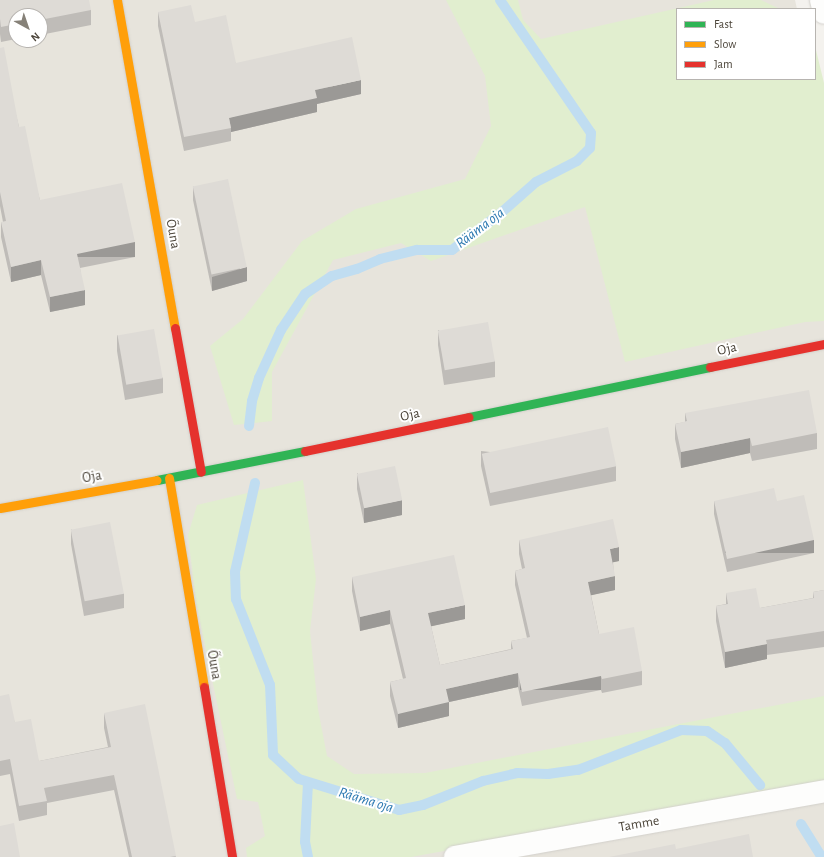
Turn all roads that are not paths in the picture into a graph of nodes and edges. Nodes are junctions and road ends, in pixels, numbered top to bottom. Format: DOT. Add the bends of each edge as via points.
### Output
graph roads {
  1 [pos="117,0"];
  2 [pos="821,0"];
  3 [pos="824,13"];
  4 [pos="824,344"];
  5 [pos="201,472"];
  6 [pos="169,478"];
  7 [pos="0,508"];
  8 [pos="824,791"];
  9 [pos="232,857"];
  10 [pos="454,857"];
  1 -- 5 [label="street, Õuna"];
  2 -- 3 [label="street"];
  4 -- 5 [label="street, Oja"];
  5 -- 6 [label="street, Oja"];
  6 -- 7 [label="street, Oja"];
  6 -- 9 [label="street, Õuna"];
  8 -- 10 [label="street, Tamme"];
}
